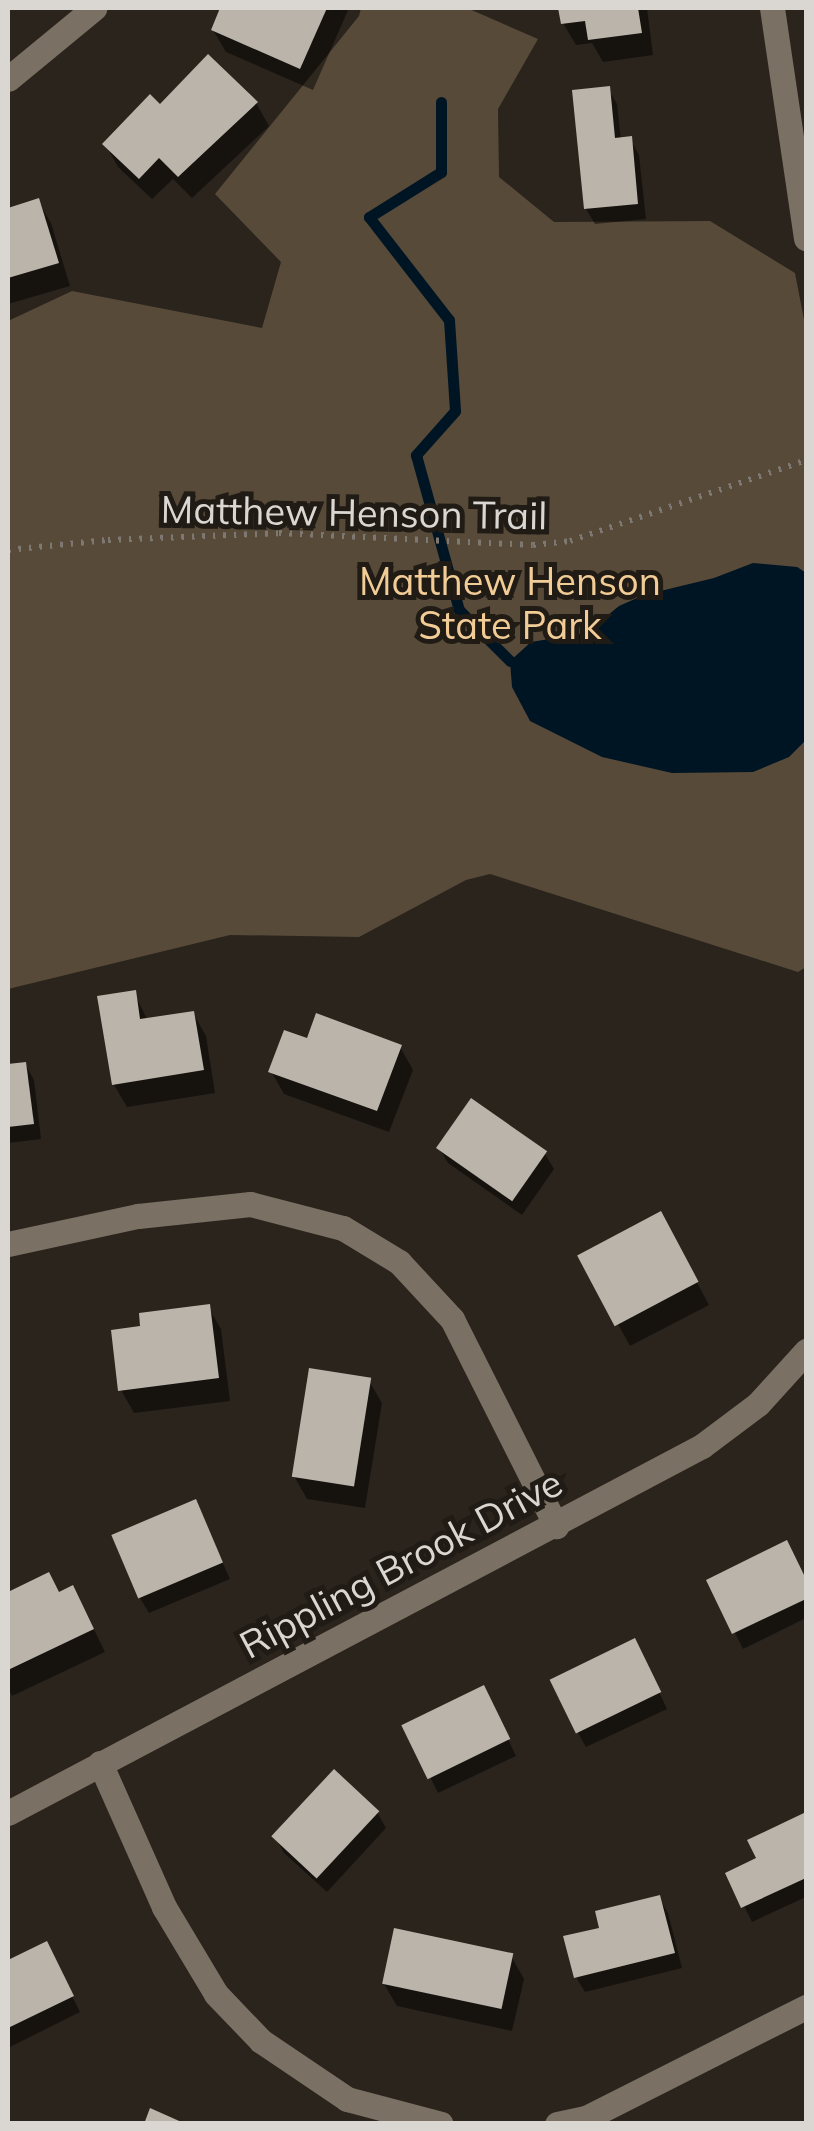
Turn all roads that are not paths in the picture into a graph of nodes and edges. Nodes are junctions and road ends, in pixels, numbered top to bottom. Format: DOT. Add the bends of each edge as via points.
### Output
graph roads {
  1 [pos="94,8"];
  2 [pos="772,8"];
  3 [pos="8,79"];
  4 [pos="806,239"];
  5 [pos="8,1244"];
  6 [pos="806,1350"];
  7 [pos="556,1526"];
  8 [pos="100,1763"];
  9 [pos="8,1813"];
  10 [pos="806,2006"];
  11 [pos="343,2111"];
  12 [pos="441,2124"];
  13 [pos="557,2124"];
  1 -- 3 [label="street"];
  2 -- 4 [label="street"];
  5 -- 7 [label="street" via="138,1216 250,1204 343,1228 399,1262 452,1319"];
  6 -- 7 [label="street, Rippling Brook Drive" via="758,1404 702,1446"];
  7 -- 8 [label="street, Rippling Brook Drive"];
  8 -- 9 [label="street, Rippling Brook Drive"];
  8 -- 11 [label="street" via="164,1908 216,1994"];
  10 -- 13 [label="street" via="586,2118"];
  11 -- 12 [label="street"];
}
